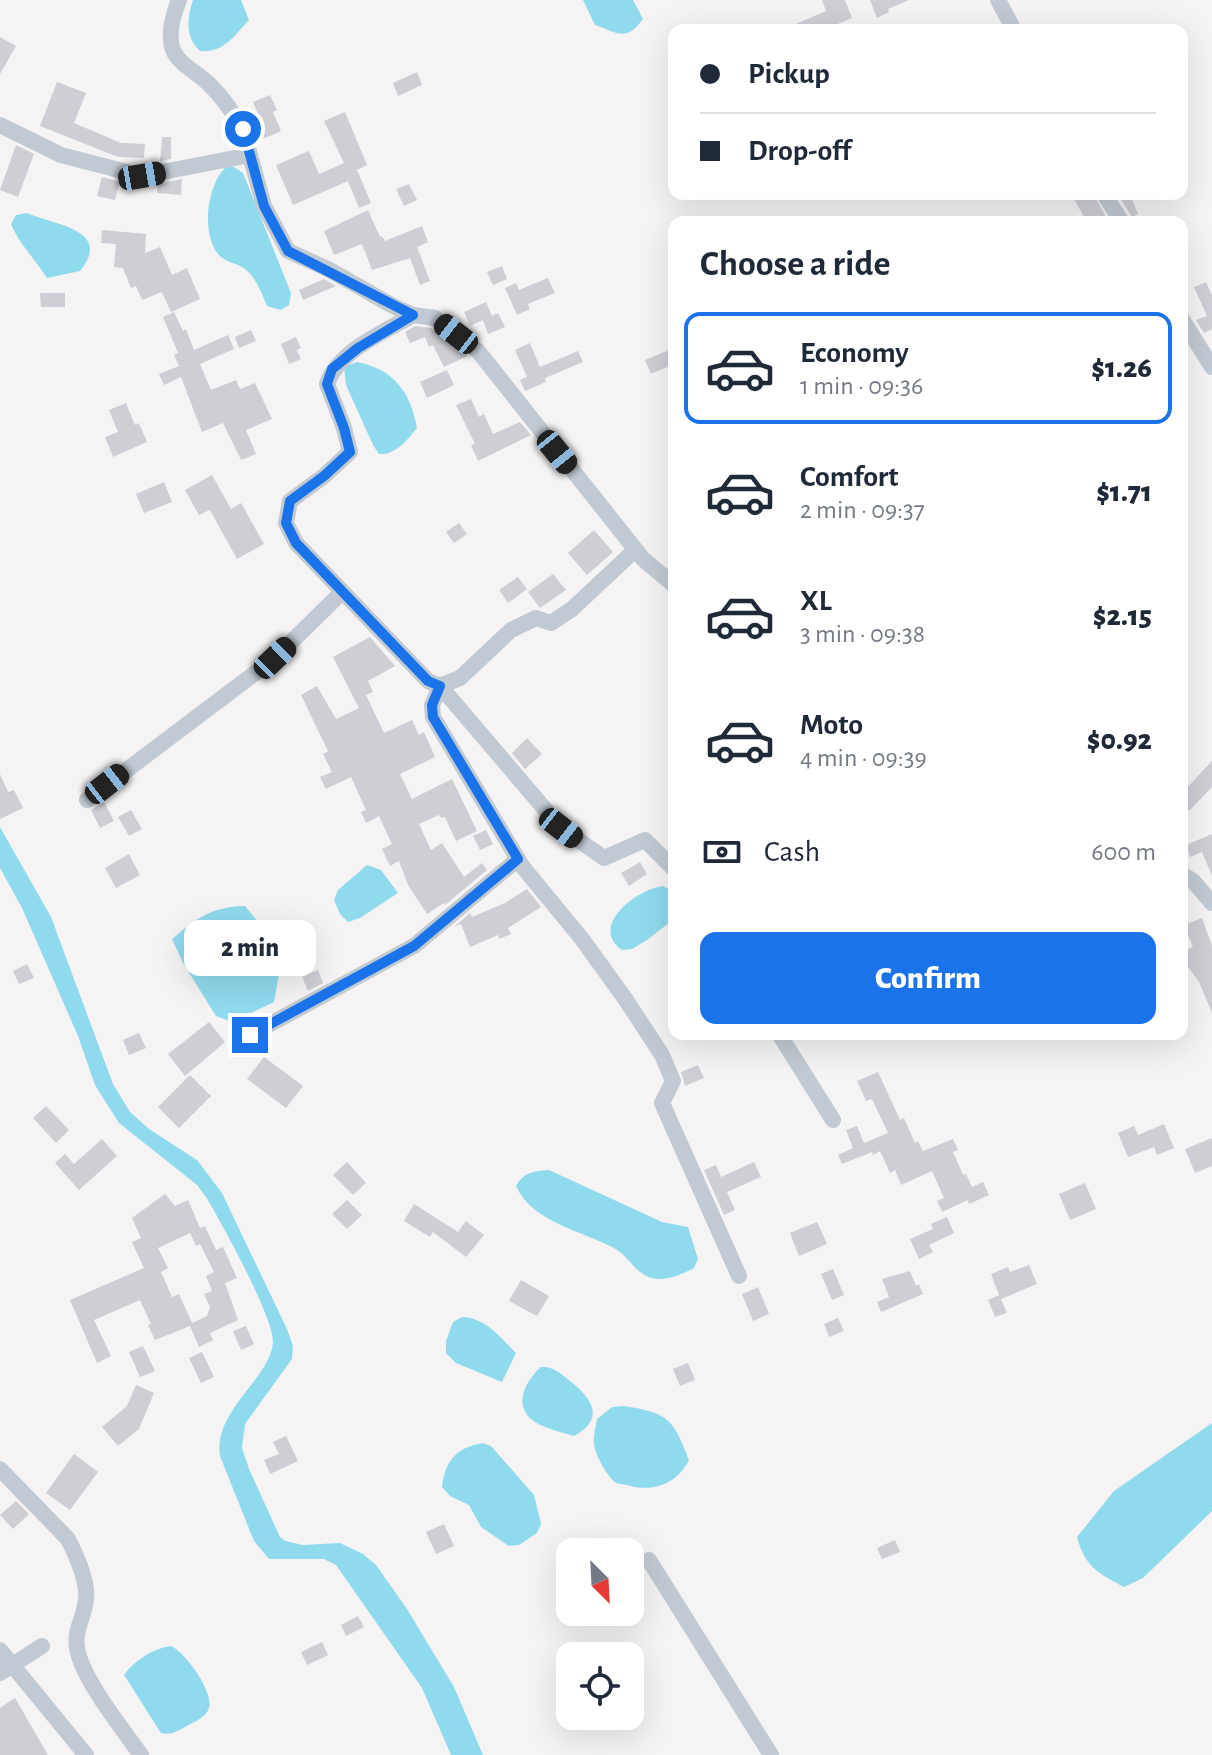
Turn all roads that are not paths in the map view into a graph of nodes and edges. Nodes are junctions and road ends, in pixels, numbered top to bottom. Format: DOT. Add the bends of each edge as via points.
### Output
graph roads {
  1 [pos="179,0"];
  2 [pos="998,0"];
  3 [pos="1011,24"];
  4 [pos="0,125"];
  5 [pos="250,155"];
  6 [pos="413,315"];
  7 [pos="1188,329"];
  8 [pos="1212,367"];
  9 [pos="635,550"];
  10 [pos="668,580"];
  11 [pos="341,593"];
  12 [pos="440,686"];
  13 [pos="87,800"];
  14 [pos="518,859"];
  15 [pos="668,863"];
  16 [pos="1188,878"];
  17 [pos="1212,903"];
  18 [pos="250,1035"];
  19 [pos="783,1040"];
  20 [pos="833,1120"];
  21 [pos="739,1276"];
  22 [pos="0,1469"];
  23 [pos="649,1560"];
  24 [pos="42,1646"];
  25 [pos="0,1650"];
  26 [pos="6,1670"];
  27 [pos="86,1755"];
  28 [pos="141,1755"];
  29 [pos="771,1755"];
  1 -- 5 [label="street" via="171,21 173,49 236,115"];
  2 -- 3 [label="street"];
  4 -- 5 [label="street" via="61,155 142,176"];
  5 -- 6 [label="street" via="264,206 288,251"];
  6 -- 9 [label="street" via="435,318 478,351"];
  6 -- 11 [label="street" via="332,369 327,384 350,452 290,501 286,523 296,543"];
  7 -- 8 [label="street"];
  9 -- 10 [label="street"];
  9 -- 12 [label="street" via="572,609 551,623 536,618 511,630 460,678"];
  11 -- 12 [label="street" via="428,681"];
  11 -- 13 [label="street" via="275,658"];
  12 -- 14 [label="street" via="433,717"];
  12 -- 15 [label="street" via="570,835 604,858 645,840"];
  14 -- 18 [label="street" via="414,946"];
  14 -- 21 [label="street" via="582,939 662,1055 673,1081 662,1103"];
  16 -- 17 [label="street"];
  19 -- 20 [label="street"];
  22 -- 28 [label="street" via="75,1552 86,1598 76,1635 78,1655"];
  23 -- 29 [label="street"];
  24 -- 26 [label="street"];
  25 -- 26 [label="street"];
  26 -- 27 [label="street"];
}
